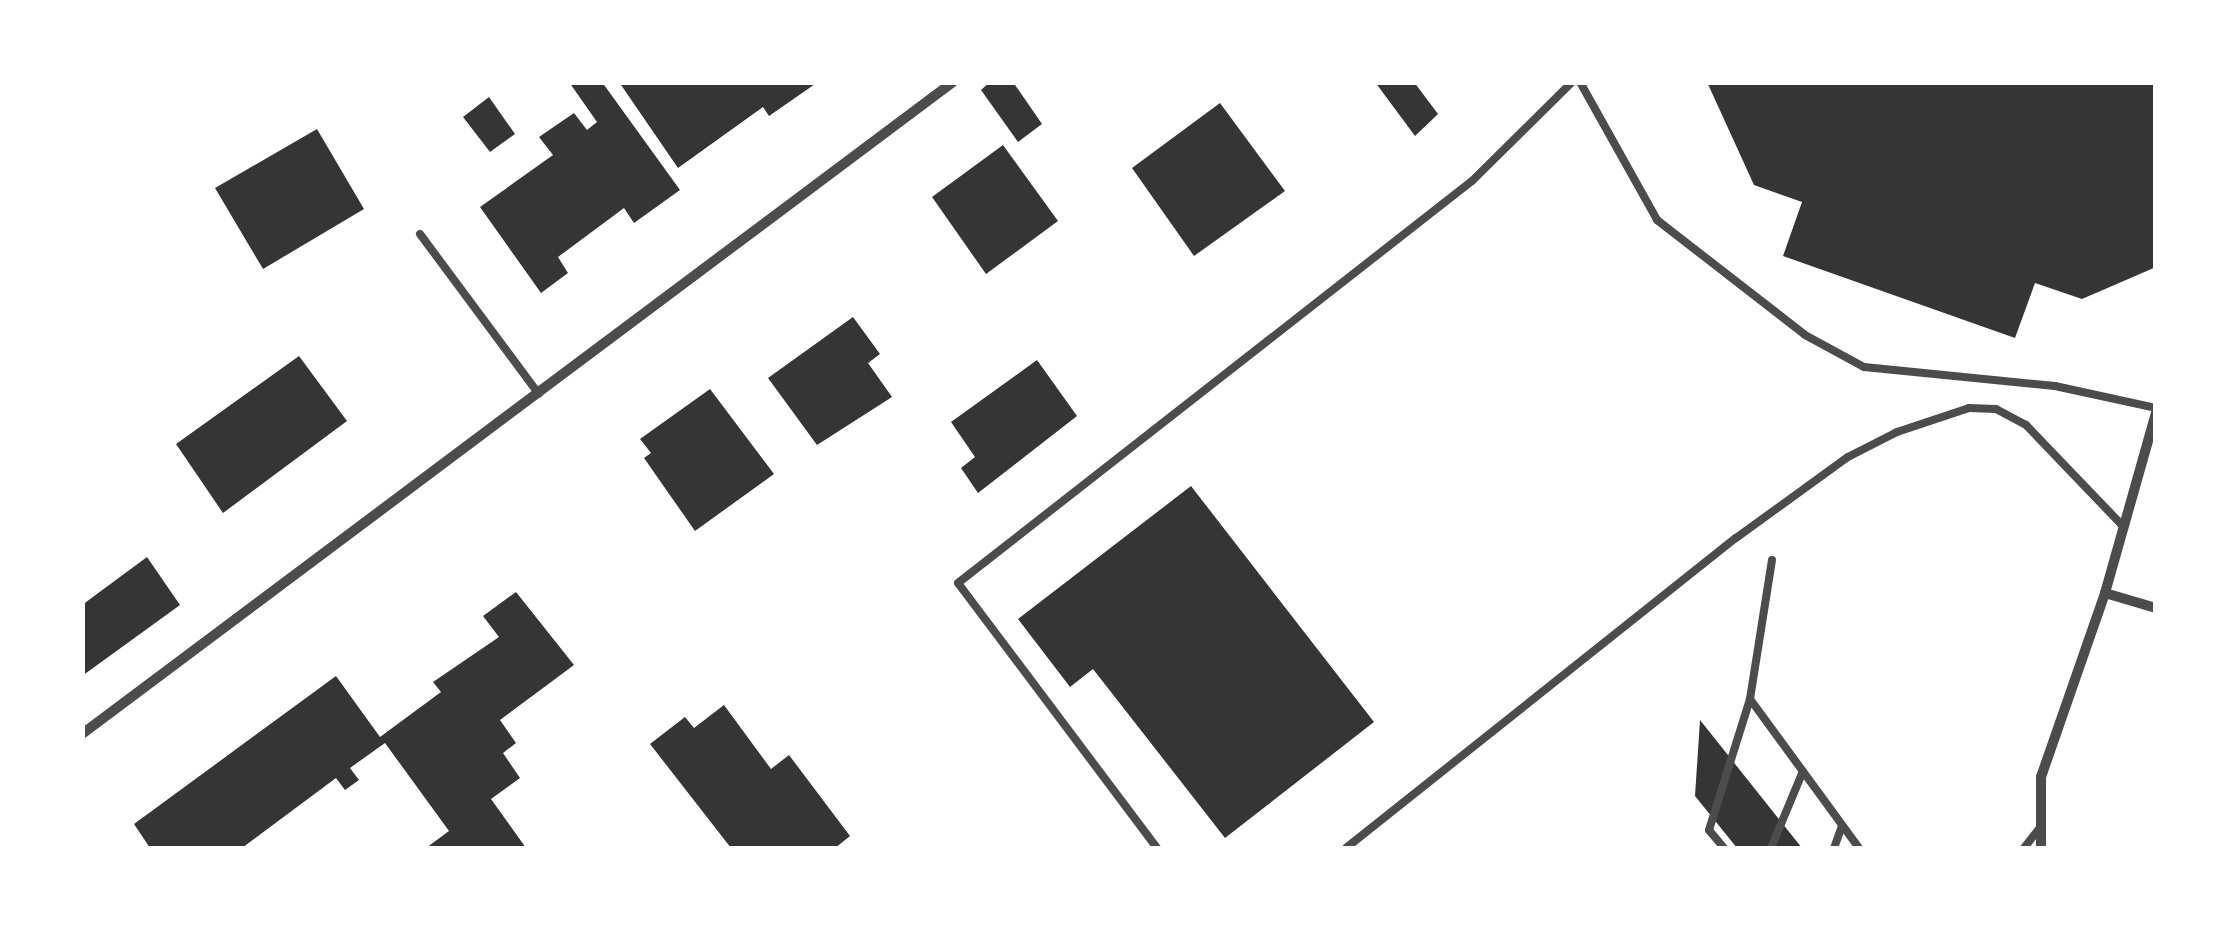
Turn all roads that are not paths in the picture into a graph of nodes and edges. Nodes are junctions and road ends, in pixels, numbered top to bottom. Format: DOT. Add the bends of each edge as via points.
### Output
graph roads {
  1 [pos="953,82"];
  2 [pos="1572,82"];
  3 [pos="1580,82"];
  4 [pos="420,234"];
  5 [pos="539,394"];
  6 [pos="2156,411"];
  7 [pos="2123,526"];
  8 [pos="1772,560"];
  9 [pos="2105,593"];
  10 [pos="2156,608"];
  11 [pos="1750,699"];
  12 [pos="82,734"];
  13 [pos="1803,771"];
  14 [pos="1842,826"];
  15 [pos="2041,826"];
  16 [pos="1157,848"];
  17 [pos="1346,848"];
  18 [pos="1724,848"];
  19 [pos="1771,848"];
  20 [pos="1834,848"];
  21 [pos="1859,848"];
  22 [pos="2024,848"];
  23 [pos="2041,848"];
  1 -- 5 [label="street"];
  2 -- 16 [label="lane" via="1472,181 958,583"];
  3 -- 6 [label="lane" via="1657,220 1805,334 1864,366 2056,386"];
  4 -- 5 [label="lane"];
  5 -- 12 [label="street"];
  6 -- 7 [label="street"];
  7 -- 9 [label="street"];
  7 -- 17 [label="lane" via="2026,425 1996,409 1968,408 1848,457"];
  8 -- 11 [label="lane"];
  9 -- 10 [label="street"];
  9 -- 15 [label="street" via="2041,777"];
  11 -- 13 [label="lane"];
  11 -- 18 [label="lane" via="1709,830"];
  13 -- 14 [label="lane"];
  13 -- 19 [label="lane"];
  14 -- 20 [label="lane"];
  14 -- 21 [label="lane"];
  15 -- 22 [label="lane"];
  15 -- 23 [label="street"];
}
